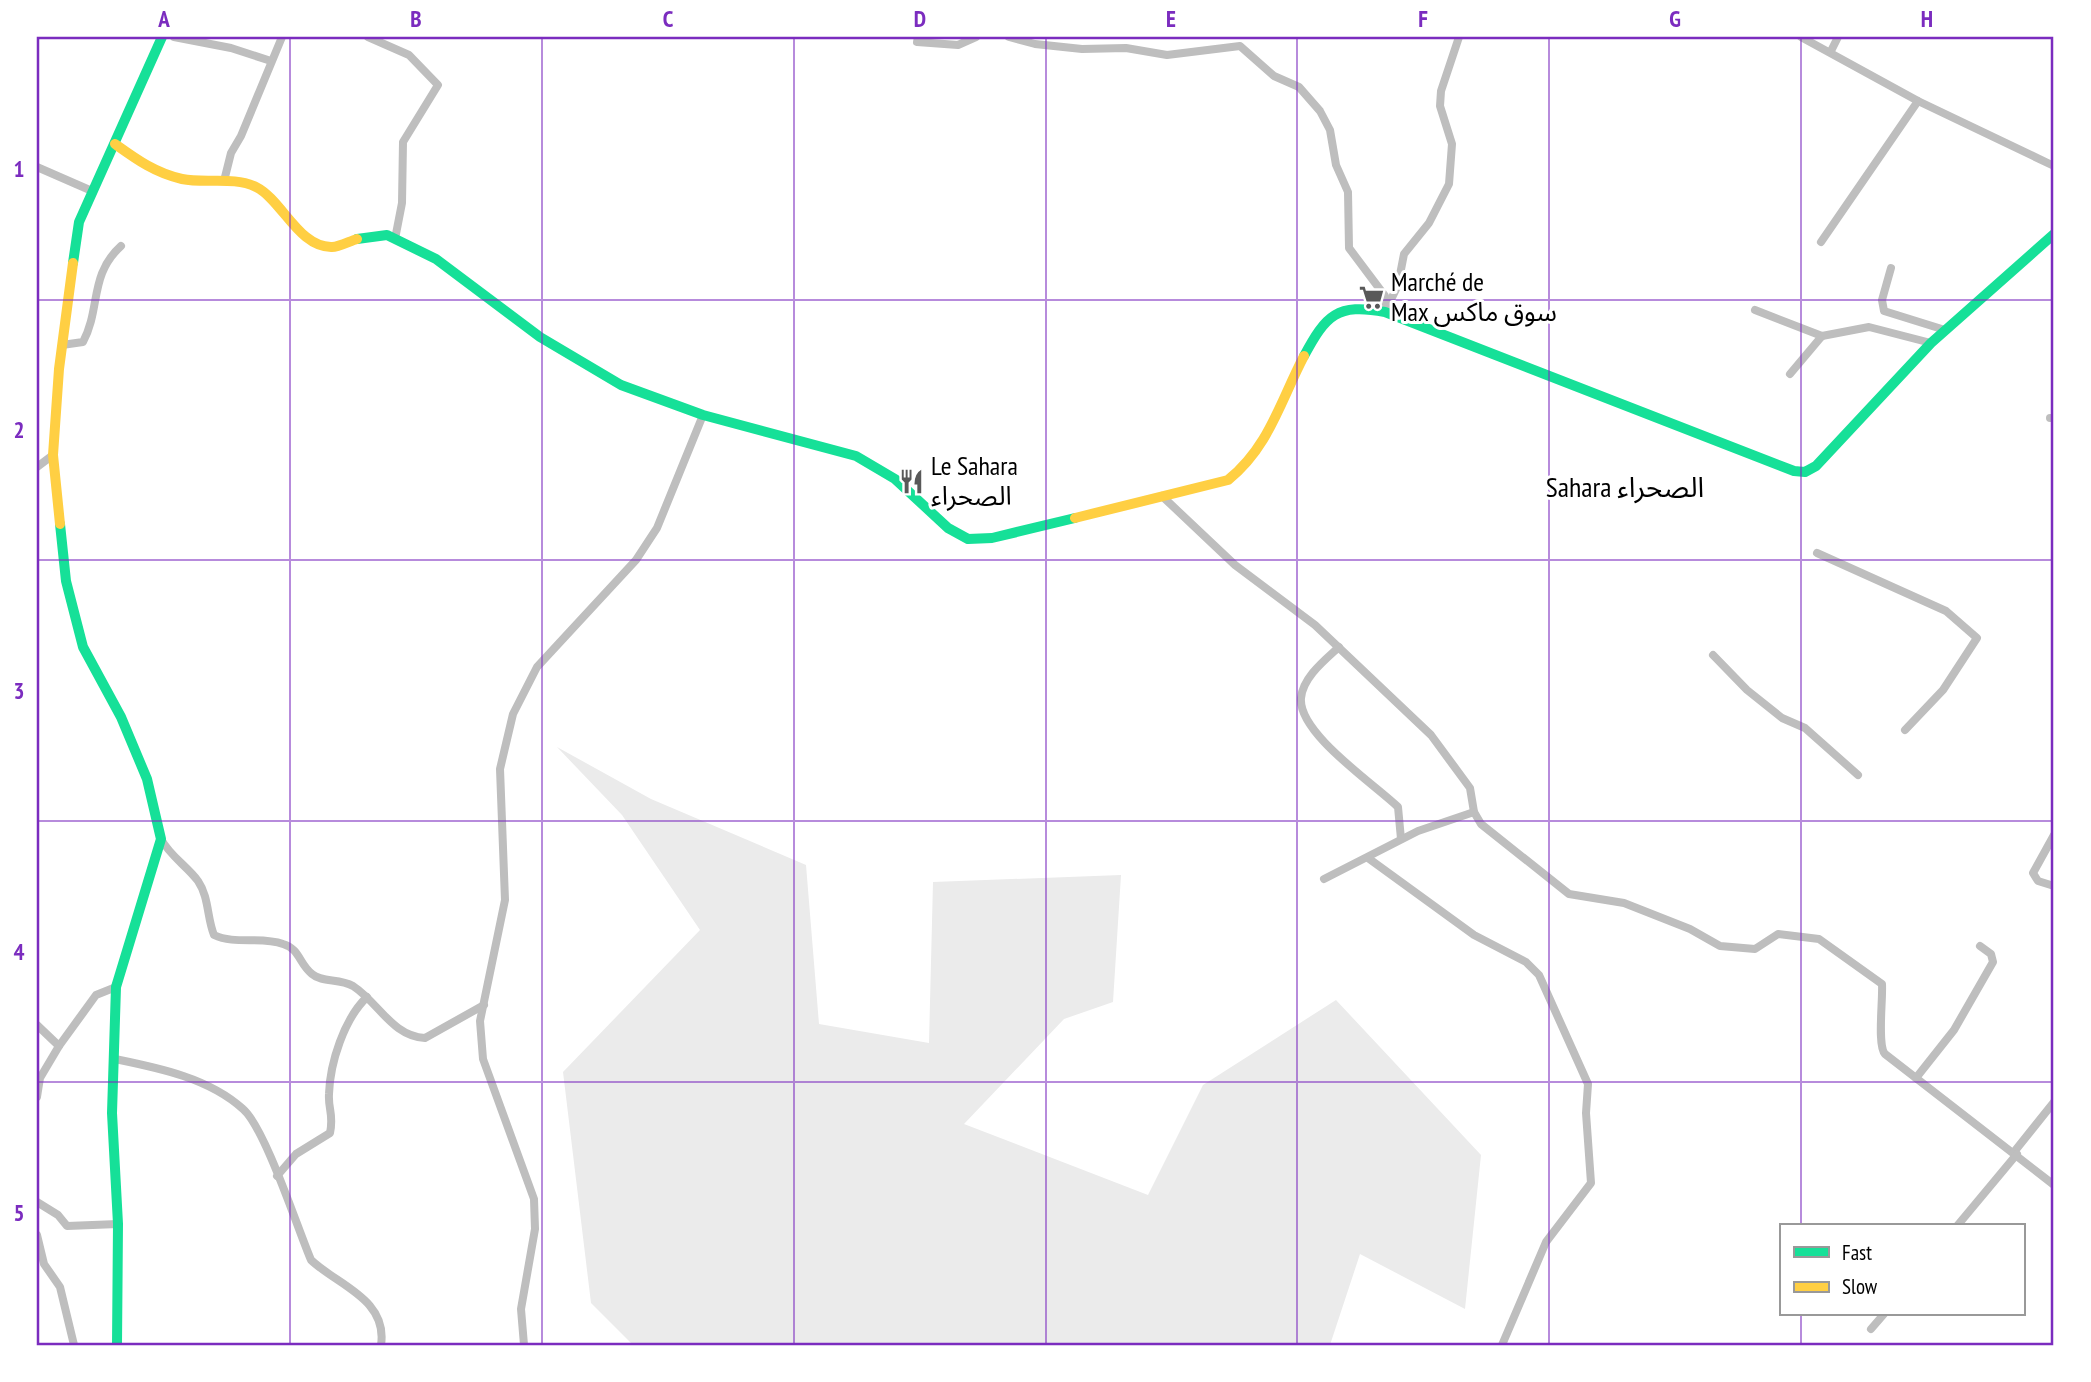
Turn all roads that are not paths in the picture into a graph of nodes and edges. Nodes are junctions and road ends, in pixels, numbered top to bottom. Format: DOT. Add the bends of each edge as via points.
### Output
graph roads {
  1 [pos="162,37"];
  2 [pos="174,37"];
  3 [pos="282,37"];
  4 [pos="368,37"];
  5 [pos="918,37"];
  6 [pos="976,37"];
  7 [pos="1009,37"];
  8 [pos="1243,37"];
  9 [pos="1459,37"];
  10 [pos="1801,37"];
  11 [pos="1838,37"];
  12 [pos="1240,47"];
  13 [pos="1831,51"];
  14 [pos="271,61"];
  15 [pos="1918,102"];
  16 [pos="115,144"];
  17 [pos="2054,166"];
  18 [pos="37,167"];
  19 [pos="224,181"];
  20 [pos="92,191"];
  21 [pos="2054,234"];
  22 [pos="395,239"];
  23 [pos="1821,242"];
  24 [pos="121,246"];
  25 [pos="1891,268"];
  26 [pos="1755,310"];
  27 [pos="1385,313"];
  28 [pos="1945,330"];
  29 [pos="1822,336"];
  30 [pos="1931,344"];
  31 [pos="62,345"];
  32 [pos="1790,373"];
  33 [pos="703,415"];
  34 [pos="53,455"];
  35 [pos="37,467"];
  36 [pos="1162,496"];
  37 [pos="1817,554"];
  38 [pos="1339,647"];
  39 [pos="1713,654"];
  40 [pos="1905,730"];
  41 [pos="1858,775"];
  42 [pos="1474,812"];
  43 [pos="2054,835"];
  44 [pos="161,839"];
  45 [pos="1401,839"];
  46 [pos="1368,858"];
  47 [pos="1324,879"];
  48 [pos="2054,886"];
  49 [pos="1980,946"];
  50 [pos="117,987"];
  51 [pos="367,997"];
  52 [pos="484,1005"];
  53 [pos="37,1025"];
  54 [pos="59,1046"];
  55 [pos="115,1059"];
  56 [pos="1916,1078"];
  57 [pos="37,1097"];
  58 [pos="2054,1102"];
  59 [pos="2015,1153"];
  60 [pos="277,1176"];
  61 [pos="2054,1185"];
  62 [pos="37,1202"];
  63 [pos="118,1224"];
  64 [pos="1959,1224"];
  65 [pos="37,1235"];
  66 [pos="39,1261"];
  67 [pos="1882,1316"];
  68 [pos="1871,1329"];
  69 [pos="74,1345"];
  70 [pos="117,1345"];
  71 [pos="381,1345"];
  72 [pos="524,1345"];
  73 [pos="1502,1345"];
  1 -- 16 [label="main road"];
  2 -- 14 [label="street"];
  3 -- 14 [label="street"];
  4 -- 22 [label="street" via="409,55 438,85 402,142 402,203"];
  5 -- 6 [label="street" via="917,42 958,45"];
  7 -- 12 [label="street" via="1046,45 1126,48 1167,55"];
  8 -- 12 [label="street"];
  9 -- 27 [label="street" via="1440,106 1452,144 1450,184 1429,223 1404,254 1398,285"];
  10 -- 13 [label="street"];
  11 -- 13 [label="street"];
  12 -- 27 [label="street" via="1274,76 1299,87 1320,111 1348,192 1349,248 1385,296"];
  13 -- 15 [label="street"];
  14 -- 19 [label="street" via="231,153"];
  15 -- 17 [label="street"];
  15 -- 23 [label="street"];
  16 -- 19 [label="main road" via="151,169 183,179"];
  16 -- 20 [label="main road"];
  18 -- 20 [label="street"];
  19 -- 22 [label="main road" via="258,188 308,237 324,245 349,244 368,236"];
  20 -- 31 [label="main road" via="76,239"];
  21 -- 28 [label="main road"];
  22 -- 33 [label="main road" via="436,259 578,362 621,385"];
  24 -- 31 [label="street" via="109,256 100,274 83,342"];
  25 -- 28 [label="street" via="1882,300 1884,311"];
  26 -- 29 [label="street"];
  27 -- 30 [label="main road" via="1805,472 1816,466"];
  27 -- 36 [label="main road" via="1349,308 1321,325 1245,470 1228,480"];
  28 -- 30 [label="main road"];
  29 -- 30 [label="street" via="1869,327"];
  29 -- 32 [label="street"];
  31 -- 34 [label="main road"];
  33 -- 36 [label="main road" via="856,456 895,479 948,528 968,539 992,538"];
  33 -- 52 [label="street" via="657,528 636,559 537,667 513,714 500,769 505,900"];
  34 -- 35 [label="street"];
  34 -- 44 [label="main road" via="66,581 83,647 121,717 147,779"];
  36 -- 38 [label="street" via="1235,565"];
  37 -- 40 [label="street" via="1946,611 1978,638 1943,690"];
  38 -- 42 [label="street" via="1432,735 1470,788"];
  38 -- 45 [label="street" via="1303,688 1303,713 1325,747 1398,807"];
  39 -- 41 [label="street" via="1747,690 1782,718 1805,728"];
  42 -- 45 [label="street"];
  42 -- 56 [label="street" via="1511,850 1569,894 1624,903 1729,948 1755,949 1778,934 1819,939 1882,984 1880,1048"];
  43 -- 48 [label="street" via="2033,873 2038,881"];
  44 -- 50 [label="main road"];
  44 -- 51 [label="street" via="198,881 214,935 225,940 282,943 296,950 313,975 338,979"];
  45 -- 46 [label="street"];
  46 -- 47 [label="street"];
  46 -- 73 [label="street" via="1474,935 1526,962 1539,975 1588,1084 1591,1183 1546,1242"];
  49 -- 56 [label="street" via="1993,962 1954,1030"];
  50 -- 54 [label="street" via="96,995"];
  50 -- 55 [label="main road"];
  51 -- 52 [label="street" via="400,1032 418,1038"];
  51 -- 60 [label="street" via="342,1039 329,1096 334,1117 330,1133 296,1154"];
  52 -- 72 [label="street" via="480,1021 483,1059 534,1199 535,1229 522,1309"];
  53 -- 54 [label="street"];
  54 -- 57 [label="street" via="40,1078"];
  55 -- 60 [label="street" via="203,1083 244,1110 260,1132"];
  55 -- 63 [label="main road" via="112,1113"];
  56 -- 59 [label="street"];
  58 -- 59 [label="street"];
  59 -- 61 [label="street"];
  59 -- 64 [label="street"];
  60 -- 71 [label="street" via="311,1260 362,1295 377,1315"];
  62 -- 63 [label="street" via="58,1214 67,1226"];
  63 -- 70 [label="main road"];
  65 -- 66 [label="street"];
  66 -- 69 [label="street" via="60,1287"];
  67 -- 68 [label="street"];
}
